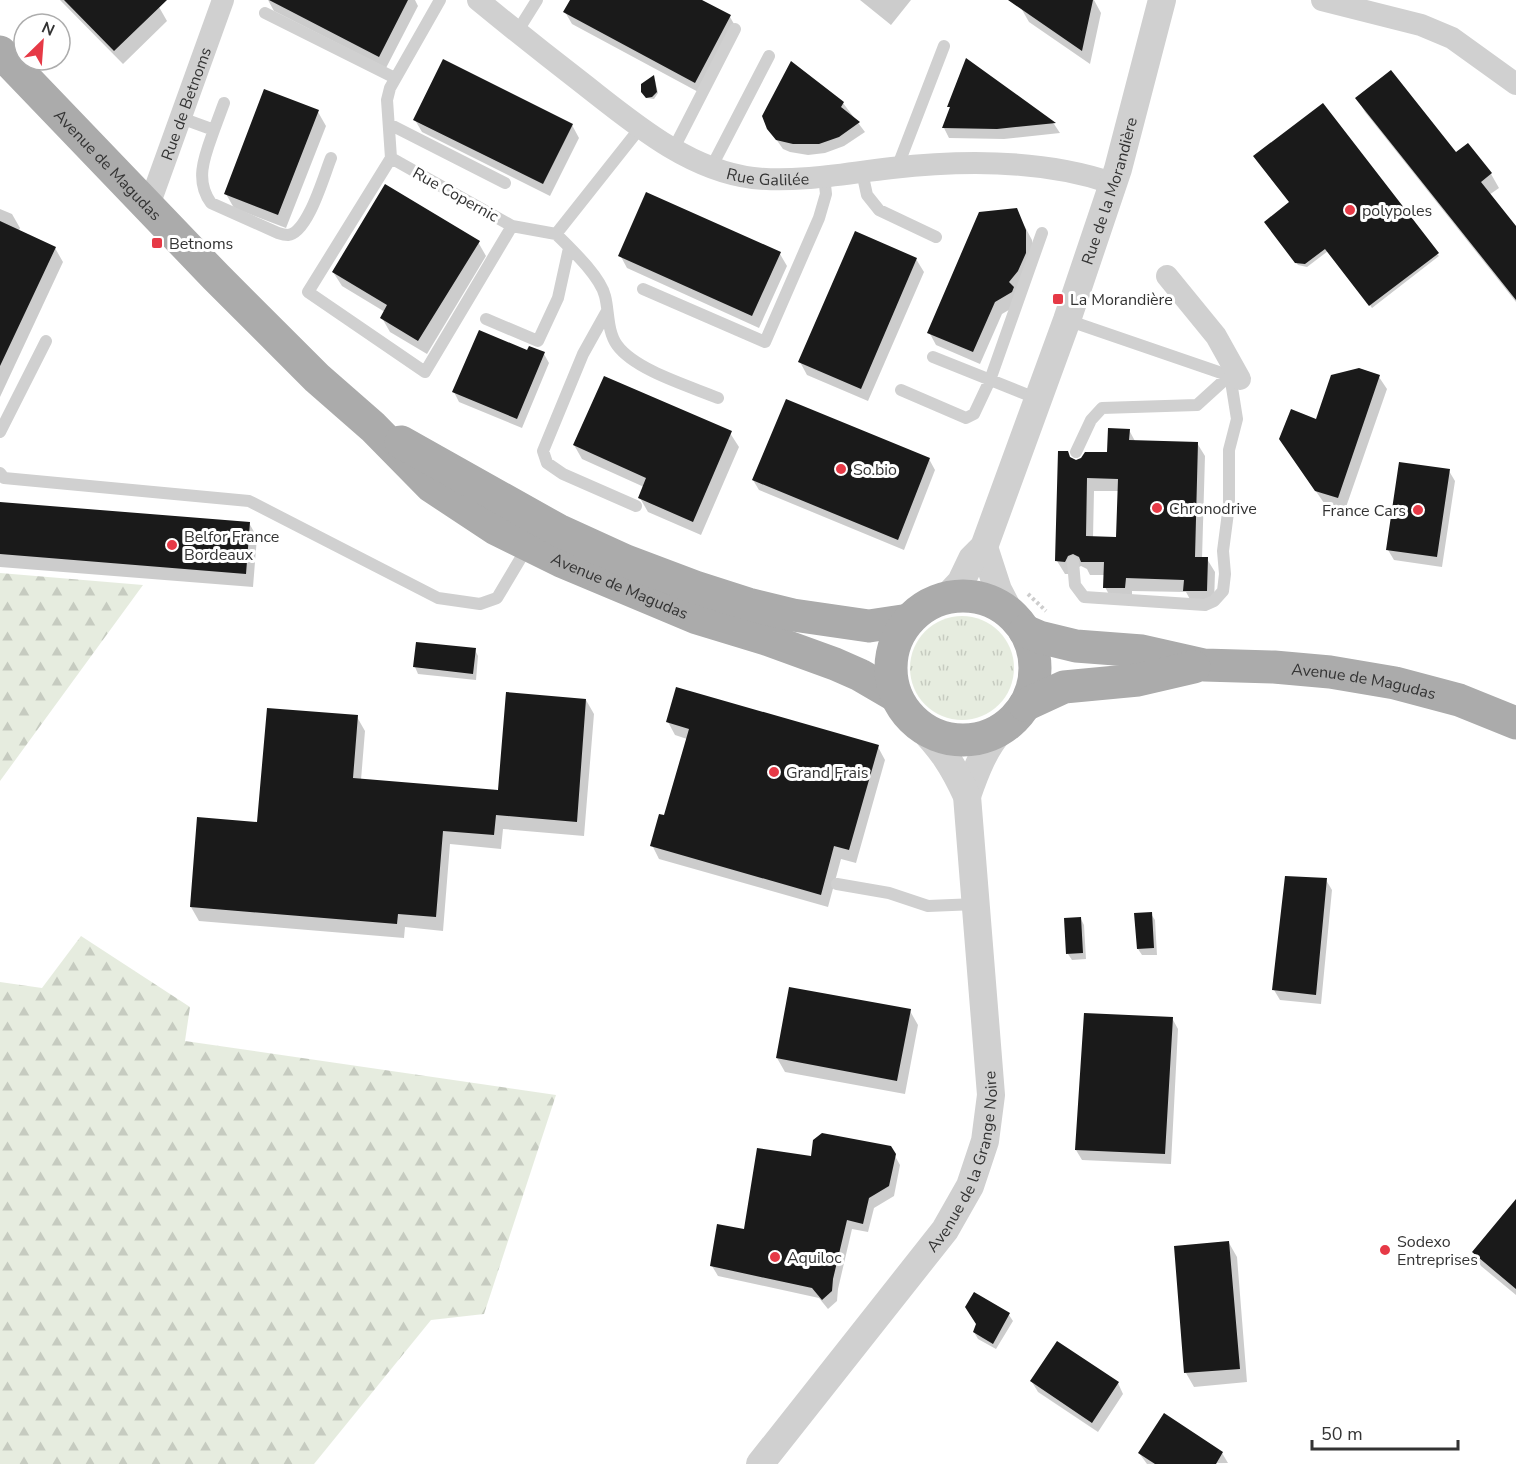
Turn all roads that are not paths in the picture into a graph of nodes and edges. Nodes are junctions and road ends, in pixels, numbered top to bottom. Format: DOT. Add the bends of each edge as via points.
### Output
graph roads {
  1 [pos="223,0"];
  2 [pos="440,0"];
  3 [pos="478,0"];
  4 [pos="537,0"];
  5 [pos="1162,0"];
  6 [pos="1322,0"];
  7 [pos="265,14"];
  8 [pos="735,29"];
  9 [pos="517,32"];
  10 [pos="944,46"];
  11 [pos="0,52"];
  12 [pos="769,56"];
  13 [pos="395,78"];
  14 [pos="1516,84"];
  15 [pos="224,103"];
  16 [pos="181,118"];
  17 [pos="389,124"];
  18 [pos="640,128"];
  19 [pos="214,130"];
  20 [pos="674,148"];
  21 [pos="331,158"];
  22 [pos="391,158"];
  23 [pos="711,168"];
  24 [pos="897,168"];
  25 [pos="862,172"];
  26 [pos="824,176"];
  27 [pos="505,183"];
  28 [pos="1112,183"];
  29 [pos="148,208"];
  30 [pos="512,226"];
  31 [pos="1042,233"];
  32 [pos="556,234"];
  33 [pos="936,237"];
  34 [pos="570,248"];
  35 [pos="1167,276"];
  36 [pos="643,289"];
  37 [pos="607,311"];
  38 [pos="486,319"];
  39 [pos="1066,320"];
  40 [pos="46,341"];
  41 [pos="933,357"];
  42 [pos="1235,377"];
  43 [pos="990,380"];
  44 [pos="902,390"];
  45 [pos="718,398"];
  46 [pos="1038,399"];
  47 [pos="373,427"];
  48 [pos="0,432"];
  49 [pos="1076,452"];
  50 [pos="0,473"];
  51 [pos="636,506"];
  52 [pos="528,545"];
  53 [pos="984,547"];
  54 [pos="1073,562"];
  55 [pos="946,598"];
  56 [pos="909,620"];
  57 [pos="1018,622"];
  58 [pos="1204,665"];
  59 [pos="896,696"];
  60 [pos="1025,705"];
  61 [pos="1516,723"];
  62 [pos="918,724"];
  63 [pos="1002,728"];
  64 [pos="968,796"];
  65 [pos="837,884"];
  66 [pos="976,904"];
  67 [pos="760,1464"];
  1 -- 16 [label="street, Rue de Betnoms"];
  2 -- 13 [label="lane"];
  3 -- 9 [label="street, Rue Galilée"];
  4 -- 9 [label="lane"];
  5 -- 28 [label="street, Rue de la Morandière"];
  6 -- 14 [label="street" via="1421,25 1452,38"];
  7 -- 13 [label="lane"];
  8 -- 20 [label="lane"];
  9 -- 18 [label="street, Rue Galilée"];
  10 -- 24 [label="lane"];
  11 -- 29 [label="main road, Avenue de Magudas"];
  12 -- 23 [label="lane"];
  13 -- 17 [label="lane" via="387,100"];
  15 -- 19 [label="lane"];
  16 -- 19 [label="lane"];
  16 -- 29 [label="street, Rue de Betnoms"];
  17 -- 22 [label="lane"];
  17 -- 27 [label="lane"];
  18 -- 20 [label="street, Rue Galilée"];
  18 -- 32 [label="lane"];
  19 -- 21 [label="lane" via="201,176 204,194 222,209 278,233 289,235 307,219"];
  20 -- 23 [label="street, Rue Galilée"];
  22 -- 30 [label="lane, Rue Copernic"];
  22 -- 30 [label="lane" via="308,292 424,372"];
  23 -- 26 [label="street, Rue Galilée" via="751,178 790,180"];
  24 -- 25 [label="street, Rue Galilée"];
  24 -- 28 [label="street, Rue Galilée" via="999,163 1086,175"];
  25 -- 26 [label="street, Rue Galilée"];
  25 -- 33 [label="lane" via="867,195 879,210"];
  26 -- 36 [label="lane" via="826,194 822,211 765,342"];
  28 -- 39 [label="street, Rue de la Morandière"];
  29 -- 47 [label="main road, Avenue de Magudas" via="317,378"];
  30 -- 32 [label="lane, Rue Copernic"];
  31 -- 43 [label="lane"];
  32 -- 34 [label="lane"];
  34 -- 37 [label="lane" via="598,282"];
  34 -- 38 [label="lane" via="558,298 538,341"];
  35 -- 42 [label="street" via="1216,336"];
  37 -- 45 [label="lane" via="616,344 640,365"];
  37 -- 51 [label="lane" via="583,354 543,451 547,463 557,471"];
  39 -- 42 [label="lane"];
  39 -- 46 [label="street, Rue de la Morandière"];
  40 -- 48 [label="lane"];
  41 -- 43 [label="lane"];
  42 -- 49 [label="lane" via="1197,405 1102,408 1091,420"];
  42 -- 54 [label="lane" via="1237,419 1230,450 1223,591 1204,605 1084,597 1075,585"];
  43 -- 44 [label="lane" via="974,414 966,418"];
  43 -- 46 [label="lane"];
  46 -- 53 [label="street, Rue de la Morandière"];
  47 -- 52 [label="main road, Avenue de Magudas" via="431,486"];
  47 -- 56 [label="main road, Avenue de Magudas" via="567,534 695,587 793,615 869,626"];
  50 -- 52 [label="lane" via="4,478 249,501 438,598 480,604 497,598"];
  52 -- 59 [label="main road, Avenue de Magudas" via="697,618 835,664"];
  53 -- 55 [label="street, Rue de la Morandière"];
  53 -- 57 [label="street" via="998,590"];
  55 -- 56 [label="main road" via="925,606"];
  55 -- 57 [label="main road" via="968,596 991,601"];
  56 -- 59 [label="main road" via="897,637 891,656"];
  57 -- 58 [label="main road, Avenue de Magudas" via="1039,637 1076,646 1142,651"];
  57 -- 60 [label="main road" via="1033,649 1035,668"];
  58 -- 60 [label="main road, Avenue de Magudas" via="1138,680 1064,687"];
  58 -- 61 [label="main road, Avenue de Magudas" via="1318,671 1395,683 1460,700"];
  59 -- 62 [label="main road"];
  60 -- 63 [label="main road"];
  62 -- 63 [label="main road" via="938,735 960,740 982,738"];
  62 -- 64 [label="street, Avenue de la Grange Noire" via="941,747"];
  63 -- 64 [label="street, Avenue de la Grange Noire" via="983,753"];
  64 -- 66 [label="street, Avenue de la Grange Noire"];
  65 -- 66 [label="lane" via="889,893 928,906"];
  66 -- 67 [label="street, Avenue de la Grange Noire" via="991,1095 985,1141 970,1186 945,1230"];
}
